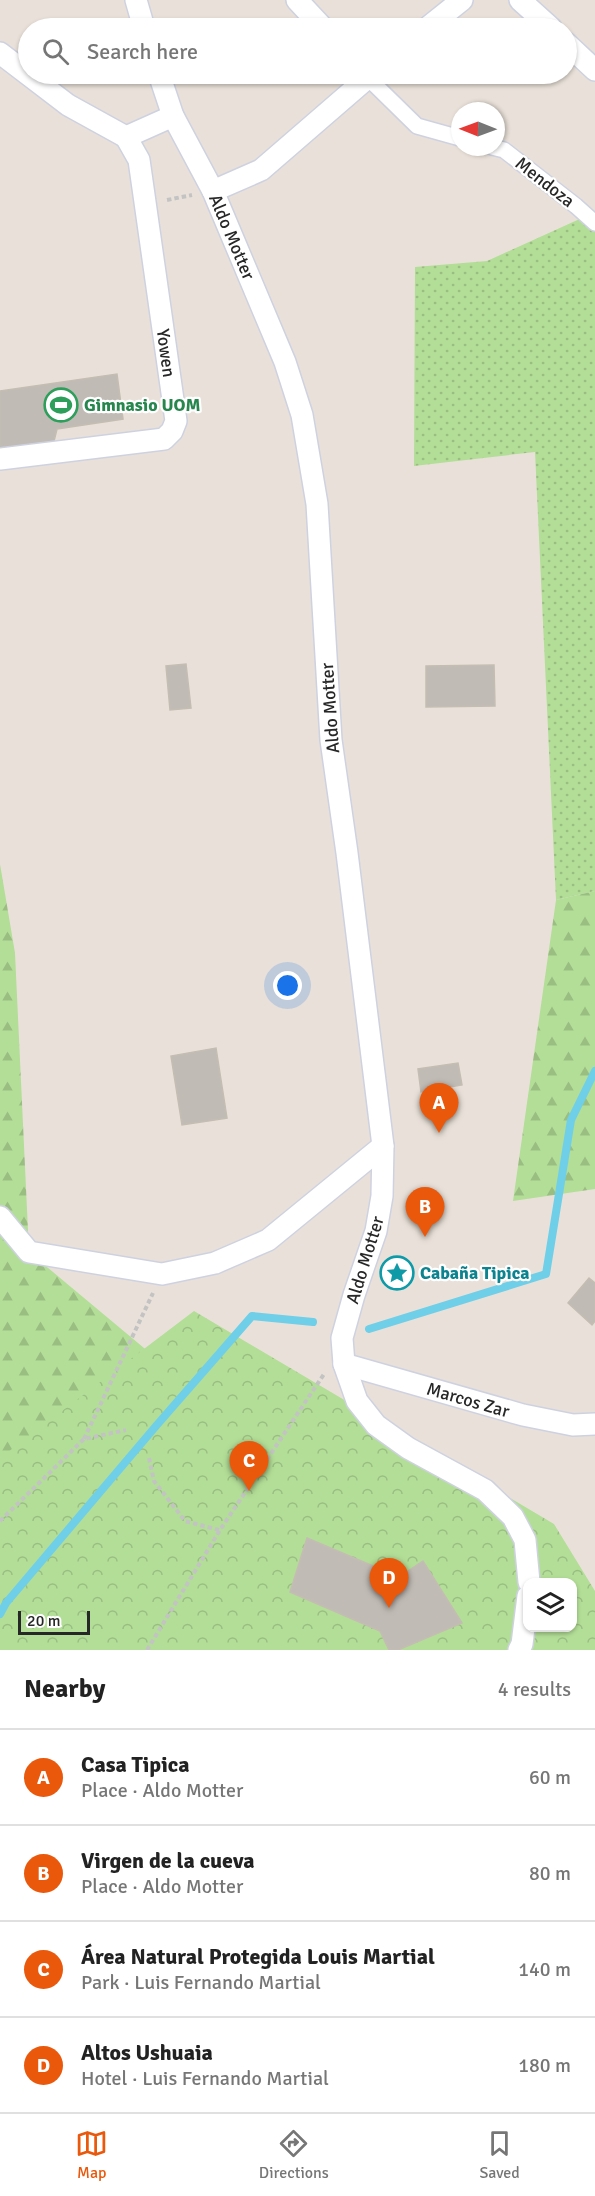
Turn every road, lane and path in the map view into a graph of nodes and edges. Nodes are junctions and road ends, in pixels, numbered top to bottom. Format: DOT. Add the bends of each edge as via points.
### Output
graph roads {
  1 [pos="136,0"];
  2 [pos="297,0"];
  3 [pos="462,0"];
  4 [pos="520,0"];
  5 [pos="141,18"];
  6 [pos="314,18"];
  7 [pos="440,18"];
  8 [pos="540,18"];
  9 [pos="0,53"];
  10 [pos="577,53"];
  11 [pos="18,67"];
  12 [pos="595,70"];
  13 [pos="41,84"];
  14 [pos="162,84"];
  15 [pos="357,84"];
  16 [pos="376,84"];
  17 [pos="173,116"];
  18 [pos="451,135"];
  19 [pos="126,137"];
  20 [pos="505,151"];
  21 [pos="213,191"];
  22 [pos="145,204"];
  23 [pos="595,223"];
  24 [pos="0,459"];
  25 [pos="383,1146"];
  26 [pos="0,1217"];
  27 [pos="162,1274"];
  28 [pos="344,1364"];
  29 [pos="595,1424"];
  30 [pos="126,1430"];
  31 [pos="84,1439"];
  32 [pos="149,1458"];
  33 [pos="0,1521"];
  34 [pos="220,1530"];
  35 [pos="529,1578"];
  36 [pos="524,1632"];
  37 [pos="147,1650"];
  38 [pos="519,1650"];
  1 -- 5 [label="street"];
  2 -- 6 [label="street"];
  3 -- 7 [label="street"];
  4 -- 8 [label="street"];
  9 -- 11 [label="street"];
  10 -- 12 [label="street"];
  13 -- 19 [label="street" via="68,105"];
  14 -- 17 [label="street, Aldo Motter"];
  15 -- 21 [label="street" via="261,170"];
  16 -- 18 [label="street" via="417,126"];
  17 -- 19 [label="street"];
  17 -- 21 [label="street, Aldo Motter"];
  19 -- 22 [label="street, Yowen" via="139,160"];
  20 -- 23 [label="street, Mendoza"];
  21 -- 22 [label="path"];
  21 -- 25 [label="street, Aldo Motter" via="285,362 302,415 317,504 332,740"];
  22 -- 24 [label="street, Yowen" via="176,421 172,431 164,439"];
  25 -- 27 [label="street" via="268,1240 215,1263"];
  25 -- 28 [label="street, Aldo Motter" via="382,1196 376,1231 342,1338"];
  26 -- 27 [label="street" via="29,1252"];
  27 -- 31 [label="path"];
  28 -- 29 [label="street, Marcos Zar" via="523,1415 573,1425"];
  28 -- 34 [label="path" via="324,1375"];
  28 -- 35 [label="street, Aldo Motter" via="357,1401 376,1425 408,1448 485,1490 513,1517 525,1540"];
  30 -- 31 [label="path"];
  31 -- 33 [label="path"];
  32 -- 34 [label="path" via="153,1481 186,1521"];
  34 -- 37 [label="path"];
  36 -- 38 [label="street"];
}
